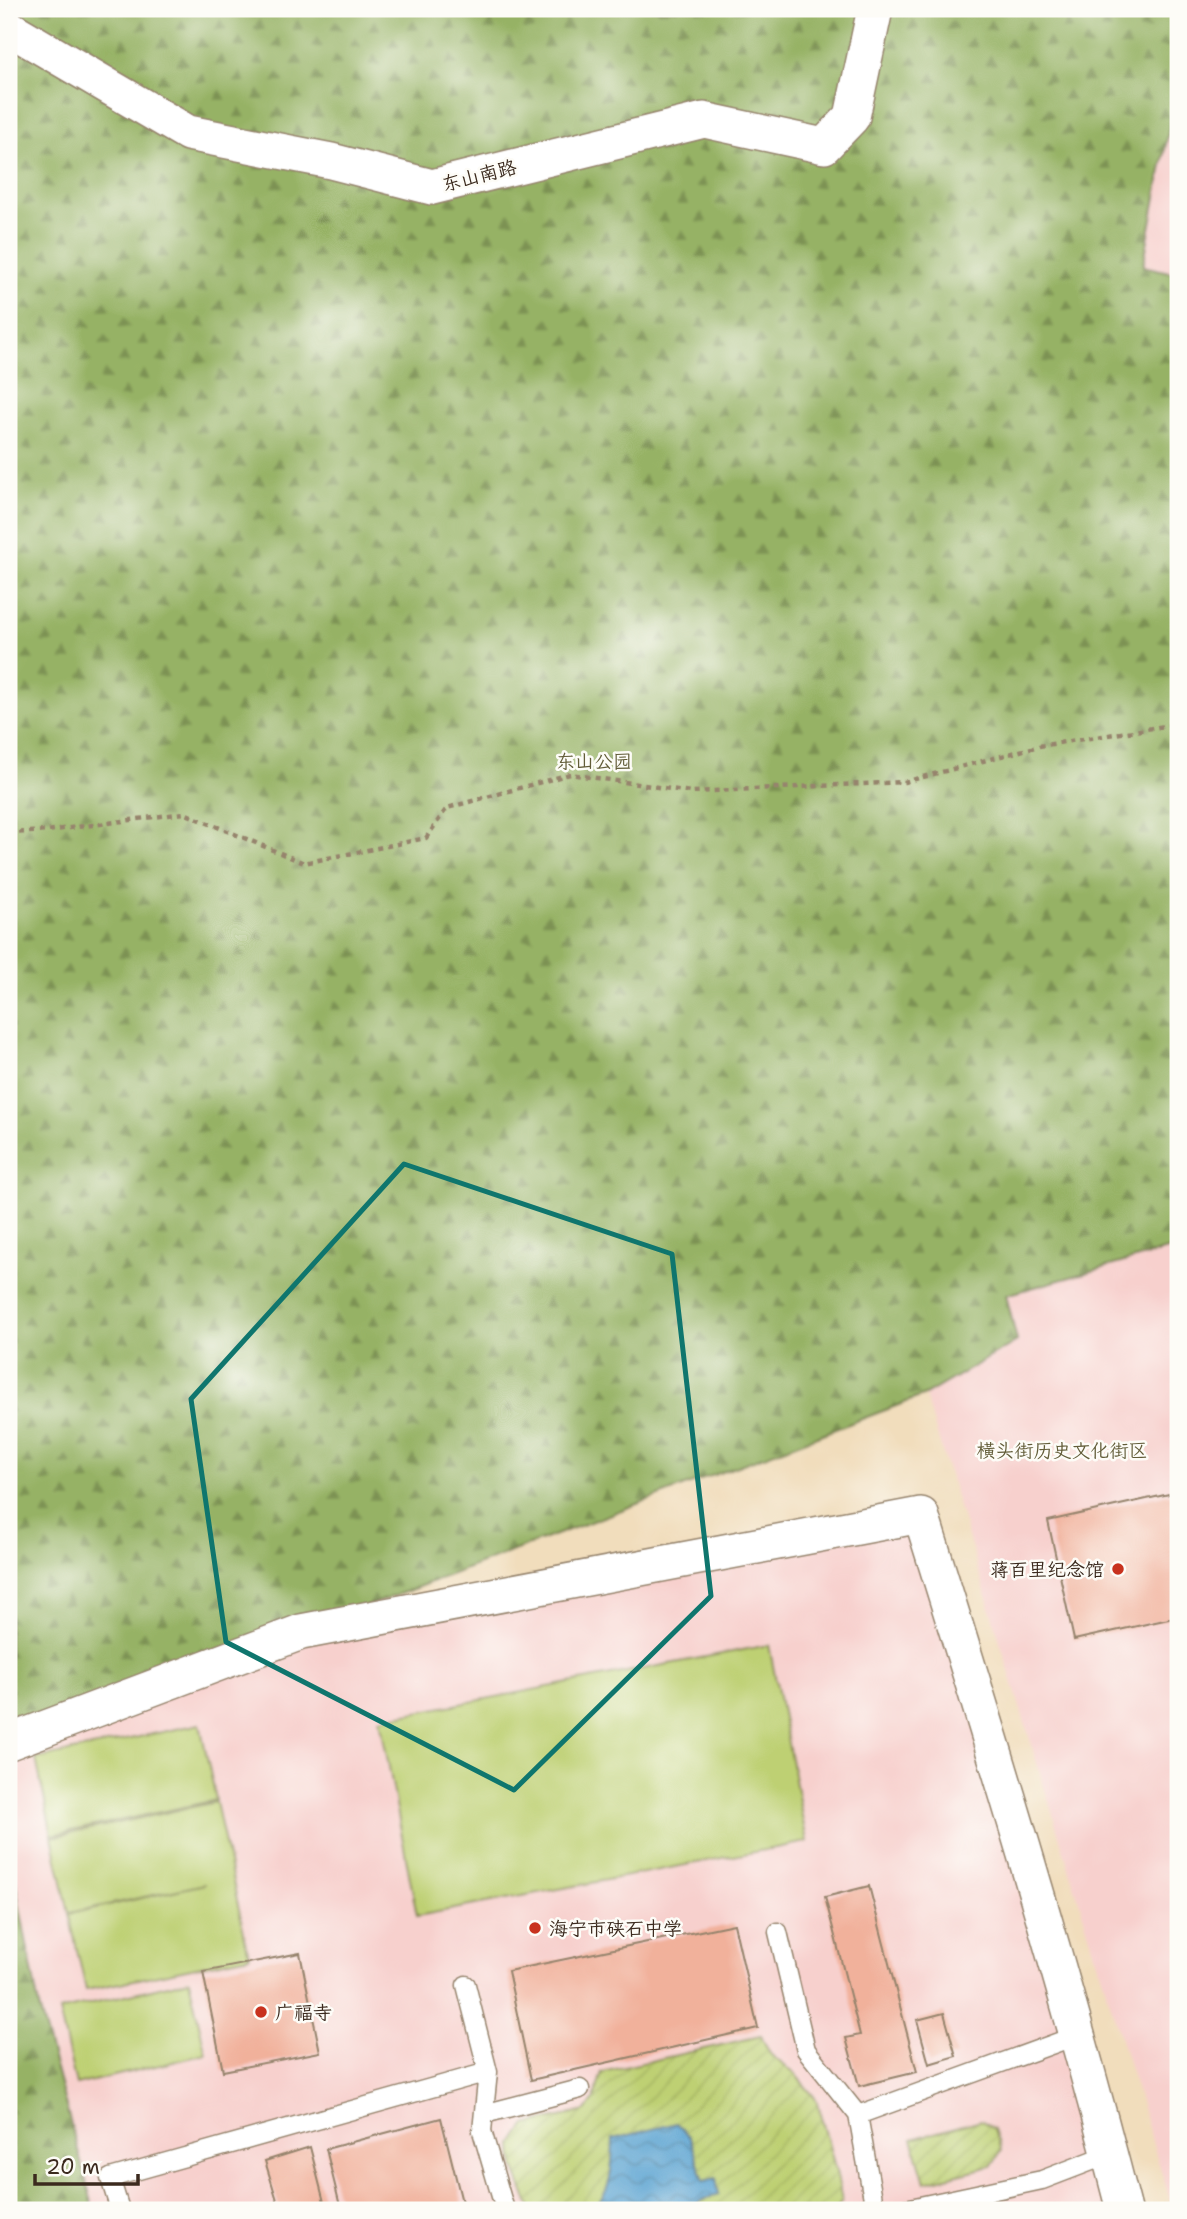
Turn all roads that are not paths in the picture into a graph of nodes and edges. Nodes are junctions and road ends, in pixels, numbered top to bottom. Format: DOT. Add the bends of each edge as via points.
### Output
graph roads {
  1 [pos="875,9"];
  2 [pos="9,28"];
  3 [pos="9,1742"];
  4 [pos="778,1931"];
  5 [pos="466,1985"];
  6 [pos="1078,2035"];
  7 [pos="488,2072"];
  8 [pos="580,2089"];
  9 [pos="484,2114"];
  10 [pos="858,2115"];
  11 [pos="1110,2154"];
  12 [pos="120,2210"];
  13 [pos="505,2210"];
  14 [pos="875,2210"];
  15 [pos="901,2210"];
  16 [pos="1124,2210"];
  1 -- 2 [label="street, 东山南路" via="852,117 824,146 704,120 432,187 331,161 188,133"];
  3 -- 6 [label="street" via="301,1632 921,1516"];
  4 -- 10 [label="lane" via="806,2050"];
  5 -- 7 [label="lane"];
  6 -- 10 [label="lane"];
  6 -- 11 [label="street"];
  7 -- 9 [label="lane"];
  7 -- 12 [label="lane" via="110,2178"];
  8 -- 9 [label="lane"];
  9 -- 13 [label="lane" via="482,2131"];
  10 -- 14 [label="lane"];
  11 -- 15 [label="lane" via="1042,2180"];
  11 -- 16 [label="street"];
}
